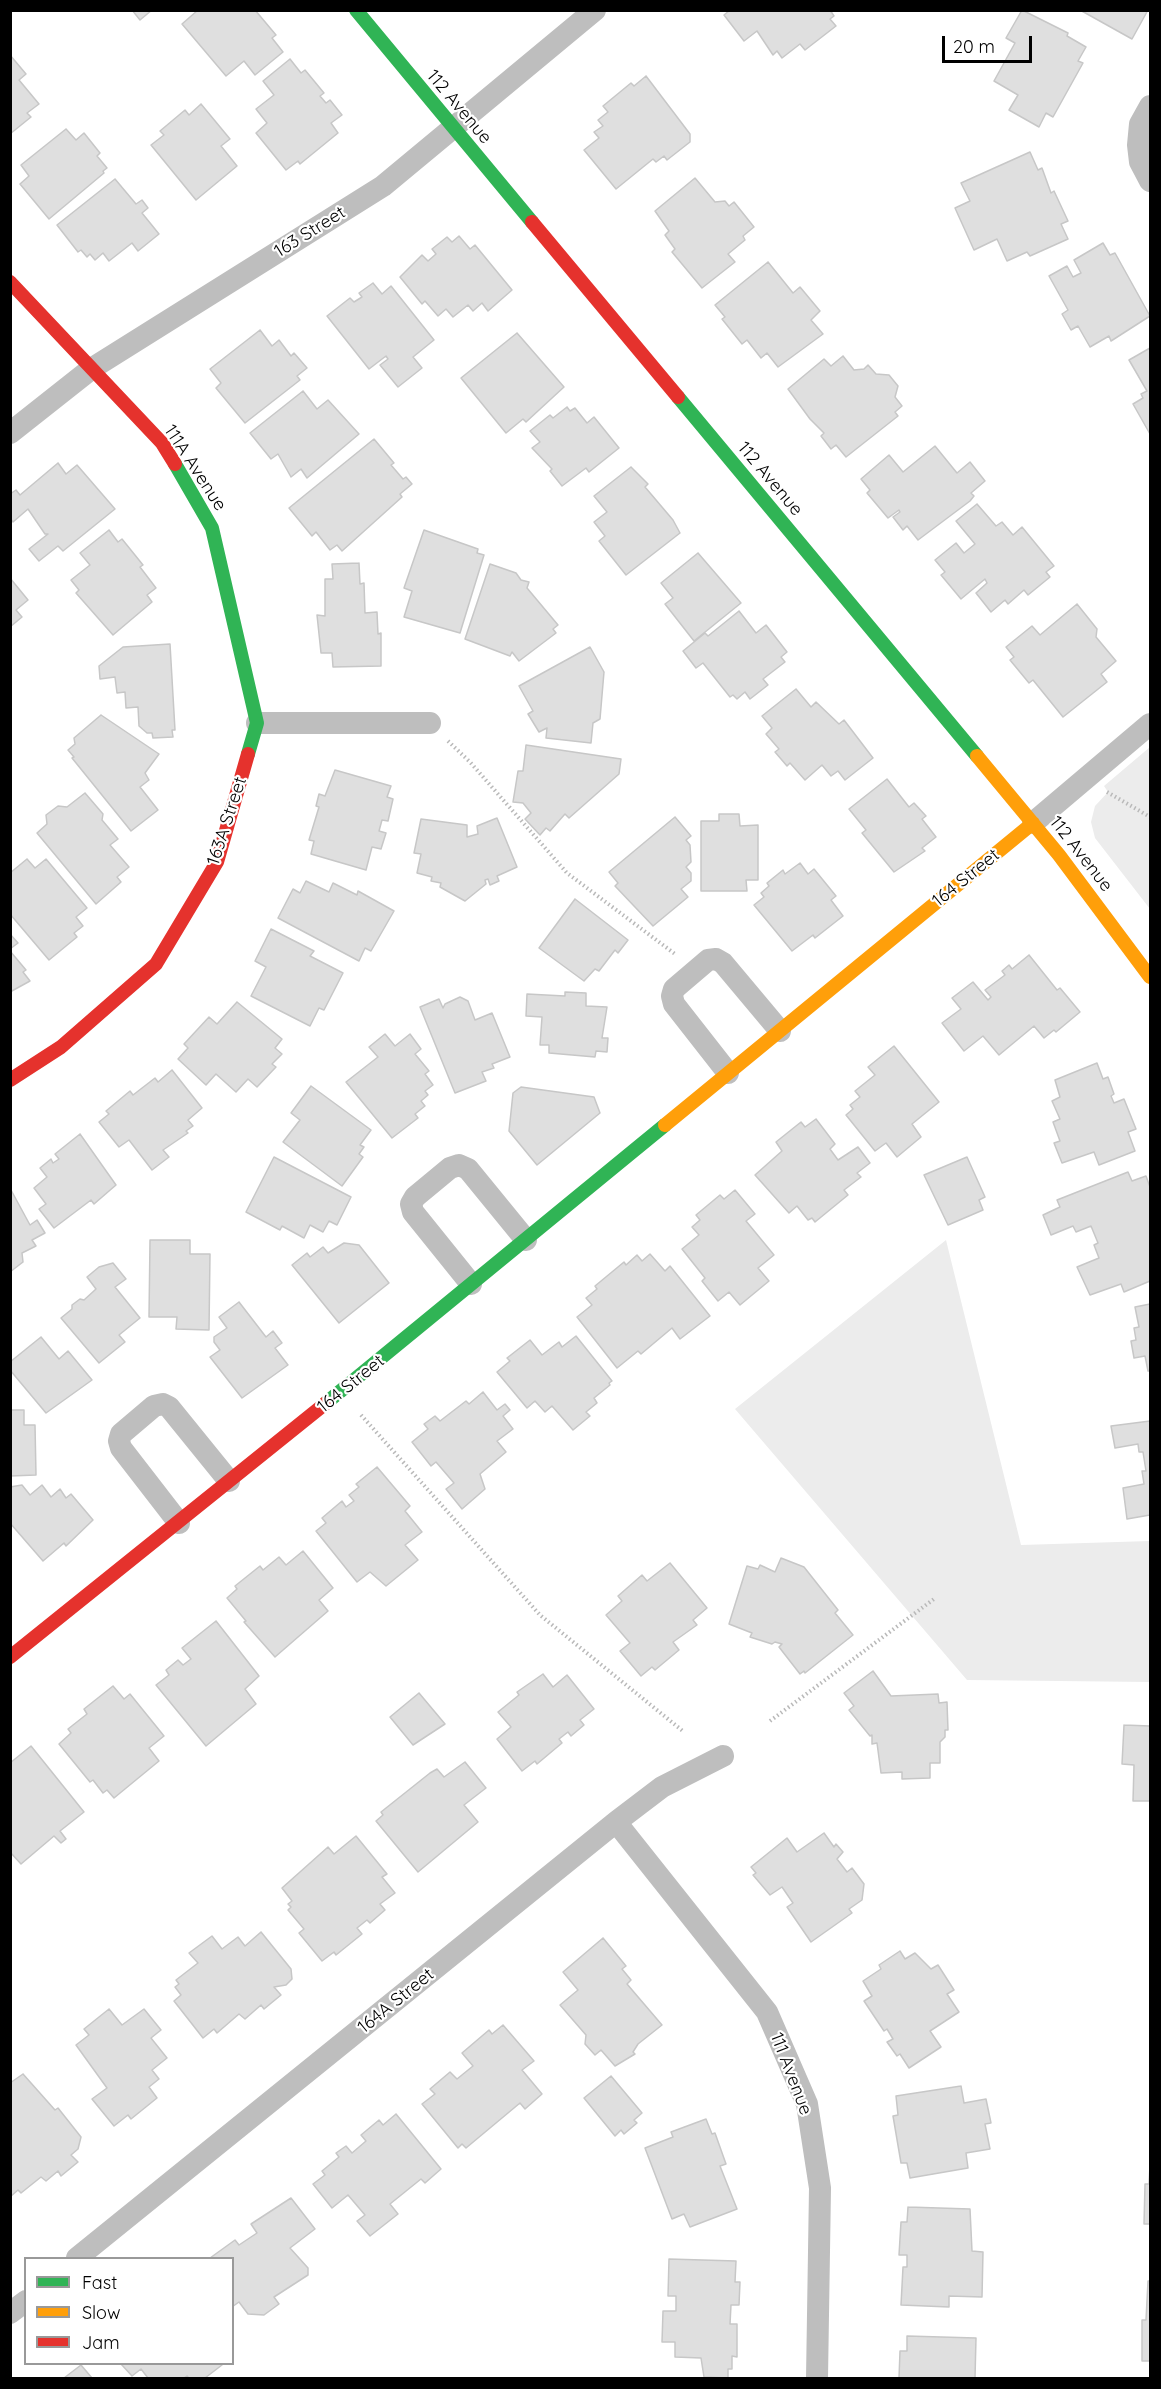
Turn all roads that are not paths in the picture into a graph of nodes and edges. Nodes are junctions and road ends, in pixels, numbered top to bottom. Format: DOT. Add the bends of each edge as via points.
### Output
graph roads {
  1 [pos="356,10"];
  2 [pos="595,10"];
  3 [pos="1150,106"];
  4 [pos="452,127"];
  5 [pos="1150,181"];
  6 [pos="10,282"];
  7 [pos="91,369"];
  8 [pos="10,433"];
  9 [pos="257,723"];
  10 [pos="430,723"];
  11 [pos="1150,724"];
  12 [pos="1033,823"];
  13 [pos="1150,977"];
  14 [pos="780,1031"];
  15 [pos="728,1073"];
  16 [pos="10,1080"];
  17 [pos="526,1240"];
  18 [pos="471,1284"];
  19 [pos="229,1481"];
  20 [pos="179,1523"];
  21 [pos="10,1657"];
  22 [pos="723,1756"];
  23 [pos="616,1822"];
  24 [pos="79,2257"];
  25 [pos="24,2302"];
  26 [pos="10,2313"];
  27 [pos="817,2379"];
  1 -- 4 [label="street, 112 Avenue"];
  2 -- 4 [label="street, 163 Street"];
  3 -- 5 [label="street" via="1140,124 1138,145 1140,162"];
  4 -- 7 [label="street, 163 Street" via="383,186"];
  4 -- 12 [label="street, 112 Avenue"];
  6 -- 7 [label="street, 111A Avenue"];
  7 -- 8 [label="street, 163 Street"];
  7 -- 9 [label="street, 111A Avenue" via="162,443 212,528"];
  9 -- 10 [label="street"];
  9 -- 16 [label="street, 163A Street" via="217,862 156,964 61,1047"];
  11 -- 12 [label="street, 164 Street"];
  12 -- 13 [label="street, 112 Avenue"];
  12 -- 14 [label="street, 164 Street"];
  14 -- 15 [label="street, 164 Street"];
  14 -- 15 [label="street" via="723,963 708,960 674,989 674,1004"];
  15 -- 17 [label="street, 164 Street"];
  17 -- 18 [label="street, 164 Street"];
  17 -- 18 [label="street" via="468,1169 459,1165 450,1168 415,1197 412,1212"];
  18 -- 19 [label="street, 164 Street"];
  19 -- 20 [label="street, 164 Street"];
  19 -- 20 [label="street" via="169,1407 154,1406 120,1434 121,1448"];
  20 -- 21 [label="street, 164 Street"];
  22 -- 23 [label="street, 164A Street" via="662,1787"];
  23 -- 24 [label="street, 164A Street"];
  23 -- 27 [label="street, 111 Avenue" via="767,2012 807,2104 820,2188"];
  25 -- 26 [label="street"];
}
